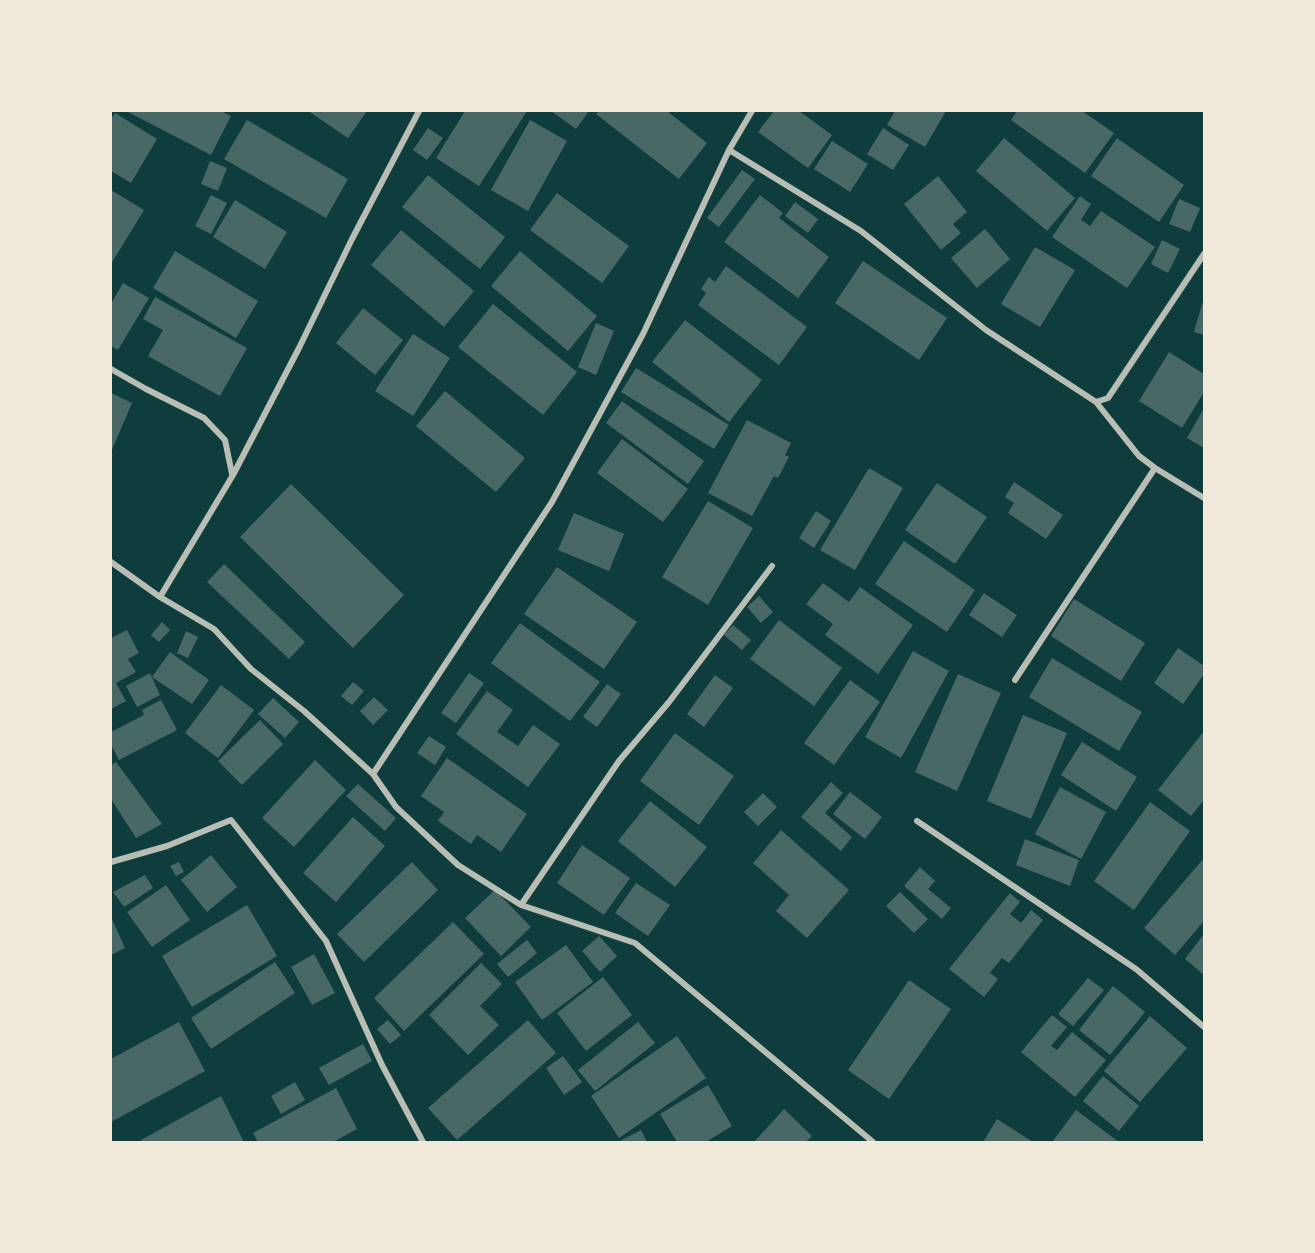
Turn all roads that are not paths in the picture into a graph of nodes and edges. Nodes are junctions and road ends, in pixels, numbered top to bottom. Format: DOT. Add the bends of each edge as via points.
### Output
graph roads {
  1 [pos="419,111"];
  2 [pos="752,111"];
  3 [pos="729,150"];
  4 [pos="1204,254"];
  5 [pos="1202,262"];
  6 [pos="111,369"];
  7 [pos="1096,402"];
  8 [pos="1155,468"];
  9 [pos="232,475"];
  10 [pos="1204,498"];
  11 [pos="111,562"];
  12 [pos="772,566"];
  13 [pos="160,597"];
  14 [pos="1015,680"];
  15 [pos="373,774"];
  16 [pos="917,821"];
  17 [pos="111,862"];
  18 [pos="521,905"];
  19 [pos="1204,1027"];
  20 [pos="423,1142"];
  21 [pos="873,1142"];
  1 -- 9 [label="street"];
  2 -- 3 [label="street"];
  3 -- 7 [label="street" via="861,231 986,330"];
  3 -- 15 [label="street" via="643,334 552,502"];
  4 -- 5 [label="street"];
  5 -- 7 [label="street" via="1108,398"];
  6 -- 9 [label="street" via="204,418 225,440"];
  7 -- 8 [label="street" via="1139,456"];
  8 -- 10 [label="street"];
  8 -- 14 [label="street"];
  9 -- 13 [label="street"];
  11 -- 13 [label="street"];
  12 -- 18 [label="street" via="619,761"];
  13 -- 15 [label="street" via="214,629 252,669"];
  15 -- 18 [label="street" via="396,807 458,865"];
  16 -- 19 [label="street" via="1136,969"];
  17 -- 20 [label="street" via="167,846 231,820 326,941 382,1065"];
  18 -- 21 [label="street" via="635,943"];
}
